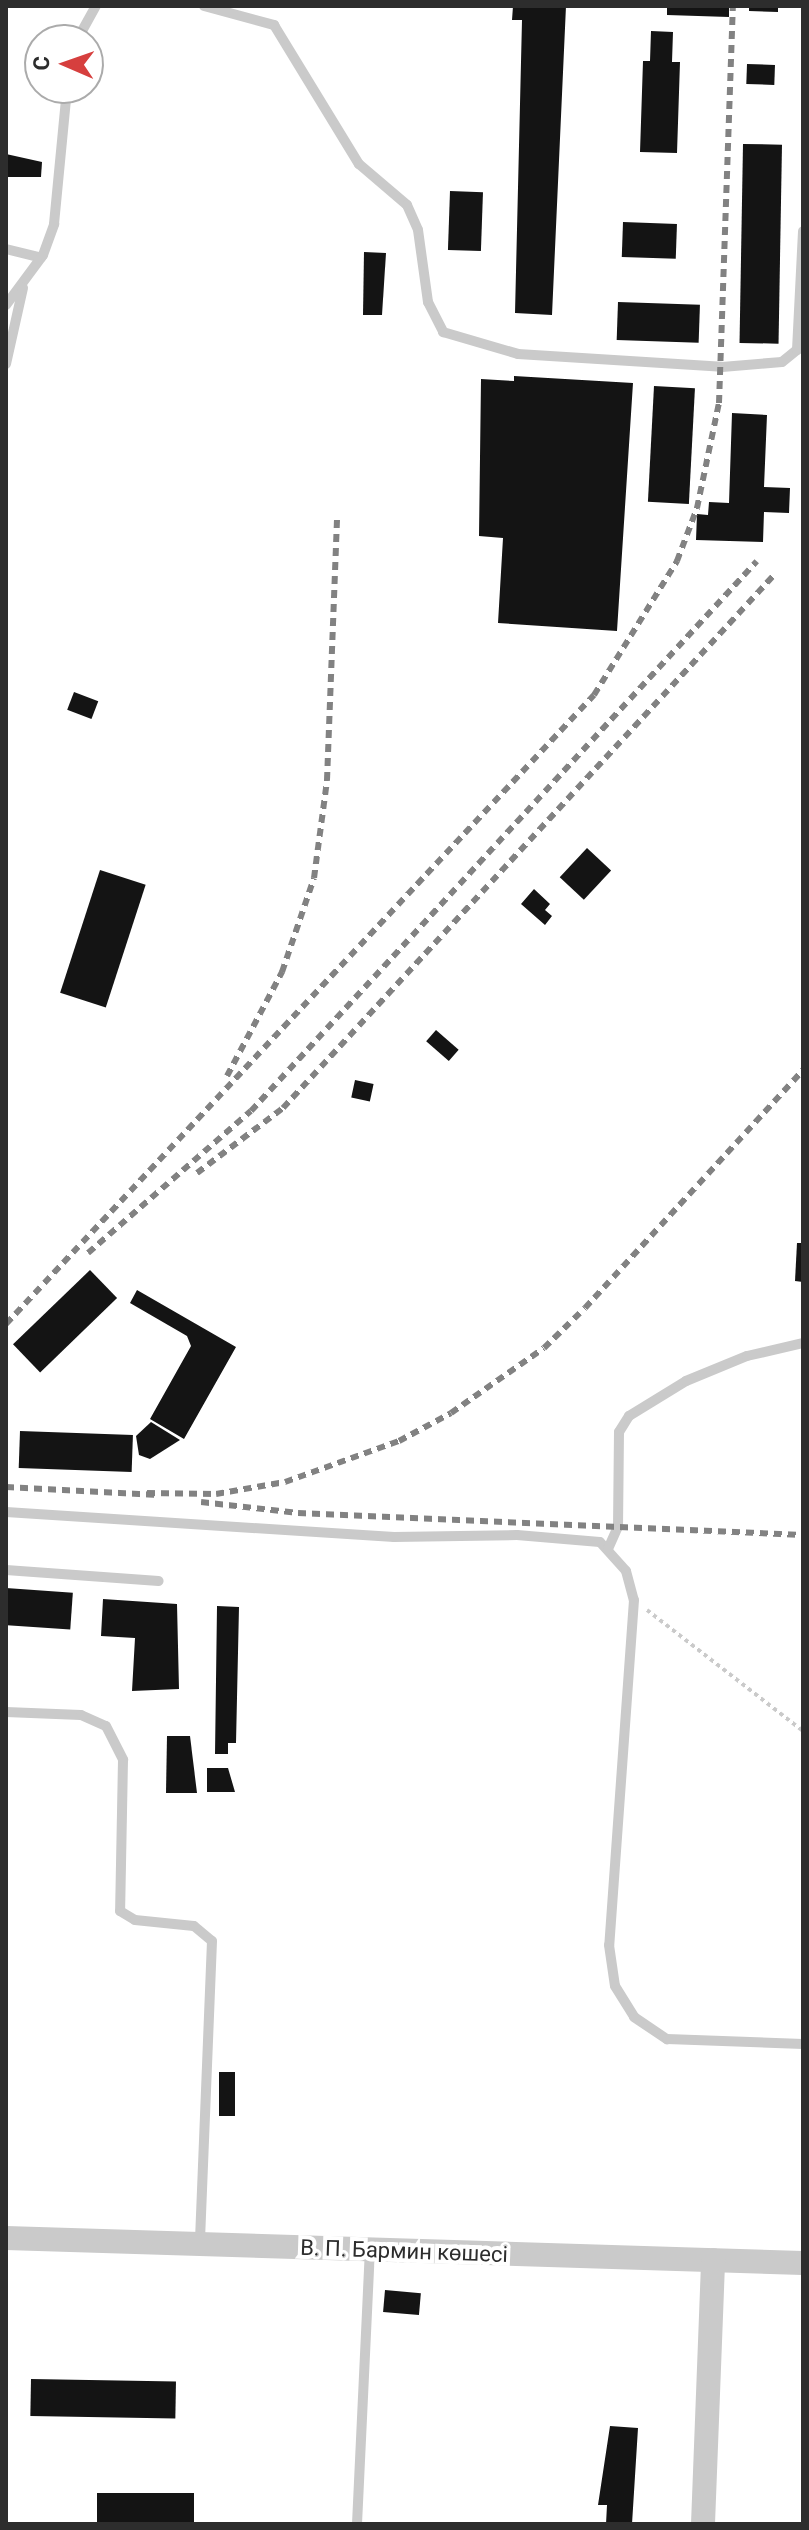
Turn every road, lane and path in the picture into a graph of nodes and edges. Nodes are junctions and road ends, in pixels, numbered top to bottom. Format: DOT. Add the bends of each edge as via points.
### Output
graph roads {
  1 [pos="96,6"];
  2 [pos="204,6"];
  3 [pos="86,24"];
  4 [pos="66,104"];
  5 [pos="803,231"];
  6 [pos="6,249"];
  7 [pos="41,258"];
  8 [pos="25,280"];
  9 [pos="6,305"];
  10 [pos="800,348"];
  11 [pos="6,364"];
  12 [pos="803,1343"];
  13 [pos="6,1512"];
  14 [pos="608,1549"];
  15 [pos="6,1570"];
  16 [pos="159,1581"];
  17 [pos="634,1600"];
  18 [pos="6,1712"];
  19 [pos="803,1731"];
  20 [pos="803,2044"];
  21 [pos="6,2238"];
  22 [pos="200,2245"];
  23 [pos="370,2251"];
  24 [pos="713,2260"];
  25 [pos="803,2263"];
  26 [pos="357,2524"];
  27 [pos="703,2524"];
  1 -- 3 [label="lane"];
  2 -- 10 [label="lane" via="274,25 359,164 407,205 422,247 428,302 443,332 518,354 722,367 782,362"];
  4 -- 7 [label="lane" via="56,209"];
  5 -- 10 [label="lane"];
  6 -- 7 [label="lane"];
  7 -- 8 [label="lane"];
  8 -- 9 [label="lane"];
  8 -- 11 [label="lane"];
  12 -- 14 [label="lane" via="710,1371 629,1416 619,1432 618,1527"];
  13 -- 14 [label="lane" via="394,1537 577,1537"];
  14 -- 17 [label="lane" via="626,1571"];
  15 -- 16 [label="lane"];
  17 -- 19 [label="path"];
  17 -- 20 [label="lane" via="609,1945 615,1986 634,2017 667,2039"];
  18 -- 22 [label="lane" via="81,1715 106,1726 123,1760 120,1911 135,1920 194,1926 212,1941"];
  21 -- 22 [label="street, В. П. Бармин көшесі"];
  22 -- 23 [label="street, В. П. Бармин көшесі"];
  23 -- 24 [label="street, В. П. Бармин көшесі"];
  23 -- 26 [label="lane"];
  24 -- 25 [label="street, В. П. Бармин көшесі"];
  24 -- 27 [label="street"];
}
